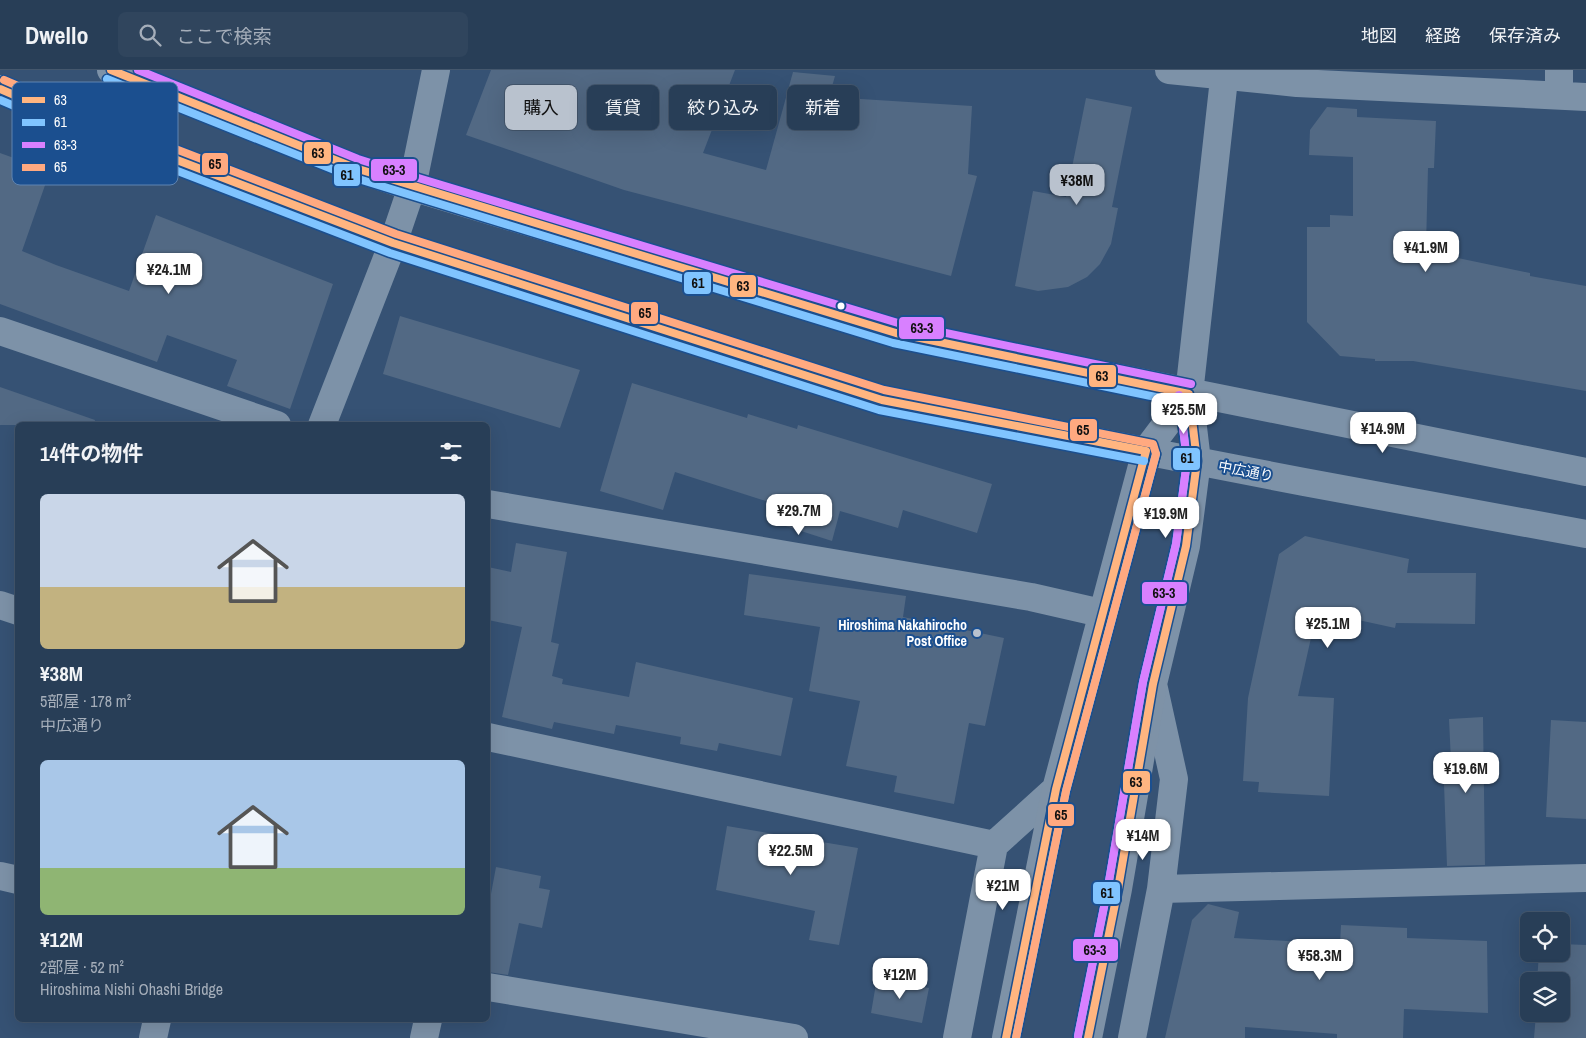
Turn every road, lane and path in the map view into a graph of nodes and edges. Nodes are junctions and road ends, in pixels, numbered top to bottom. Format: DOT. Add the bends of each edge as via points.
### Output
graph roads {
  1 [pos="111,70"];
  2 [pos="436,70"];
  3 [pos="1169,70"];
  4 [pos="1225,72"];
  5 [pos="141,82"];
  6 [pos="1559,83"];
  7 [pos="0,89"];
  8 [pos="12,94"];
  9 [pos="178,97"];
  10 [pos="1586,97"];
  11 [pos="178,160"];
  12 [pos="412,188"];
  13 [pos="393,243"];
  14 [pos="0,331"];
  15 [pos="1189,394"];
  16 [pos="268,422"];
  17 [pos="323,422"];
  18 [pos="1146,452"];
  19 [pos="1197,462"];
  20 [pos="1586,472"];
  21 [pos="490,504"];
  22 [pos="1586,534"];
  23 [pos="0,605"];
  24 [pos="15,610"];
  25 [pos="1101,613"];
  26 [pos="1153,684"];
  27 [pos="490,737"];
  28 [pos="1056,789"];
  29 [pos="994,845"];
  30 [pos="0,876"];
  31 [pos="1586,878"];
  32 [pos="15,879"];
  33 [pos="1161,889"];
  34 [pos="490,987"];
  35 [pos="157,1022"];
  36 [pos="428,1022"];
  37 [pos="153,1038"];
  38 [pos="424,1038"];
  39 [pos="794,1038"];
  40 [pos="957,1038"];
  41 [pos="1006,1038"];
  42 [pos="1088,1038"];
  43 [pos="1132,1038"];
  1 -- 5 [label="street"];
  2 -- 12 [label="street"];
  3 -- 4 [label="street"];
  4 -- 6 [label="street" via="1297,83"];
  4 -- 15 [label="street"];
  6 -- 10 [label="street"];
  7 -- 8 [label="street, 中広通り"];
  9 -- 12 [label="street"];
  11 -- 13 [label="street, 中広通り"];
  12 -- 13 [label="street"];
  12 -- 15 [label="street" via="896,333"];
  13 -- 17 [label="street"];
  13 -- 18 [label="street, 中広通り" via="882,400"];
  14 -- 16 [label="street"];
  15 -- 18 [label="street"];
  15 -- 19 [label="street"];
  15 -- 20 [label="street"];
  18 -- 19 [label="street, 中広通り"];
  18 -- 25 [label="street"];
  19 -- 22 [label="street, 中広通り"];
  19 -- 26 [label="street" via="1186,546"];
  21 -- 25 [label="street" via="1031,597"];
  23 -- 24 [label="street"];
  25 -- 28 [label="street"];
  26 -- 33 [label="street" via="1174,779"];
  26 -- 42 [label="highway" via="1118,889"];
  27 -- 29 [label="street"];
  28 -- 29 [label="street"];
  28 -- 41 [label="highway"];
  29 -- 40 [label="street"];
  30 -- 32 [label="street"];
  31 -- 33 [label="street"];
  33 -- 43 [label="street"];
  34 -- 39 [label="street"];
  35 -- 37 [label="street"];
  36 -- 38 [label="street"];
}
